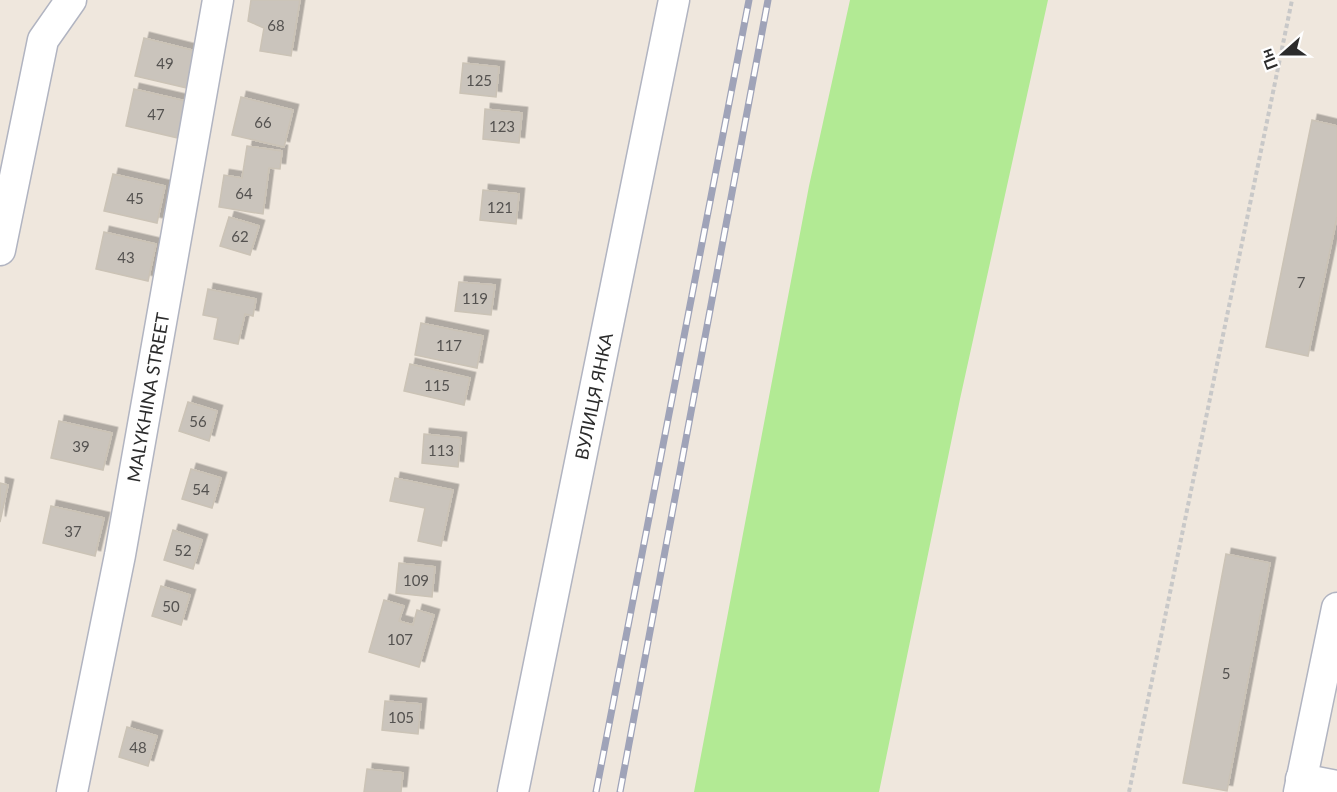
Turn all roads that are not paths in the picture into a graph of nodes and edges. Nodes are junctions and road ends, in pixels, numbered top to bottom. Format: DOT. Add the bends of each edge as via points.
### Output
graph roads {
  1 [pos="71,0"];
  2 [pos="218,0"];
  3 [pos="674,0"];
  4 [pos="0,250"];
  5 [pos="1337,608"];
  6 [pos="1300,786"];
  7 [pos="1337,786"];
  8 [pos="72,792"];
  9 [pos="513,792"];
  1 -- 4 [label="street" via="43,40"];
  2 -- 8 [label="street, MALYKHINA STREET" via="120,555"];
  3 -- 9 [label="street, ВУЛИЦЯ ЯНКА"];
  5 -- 6 [label="street"];
  6 -- 7 [label="street"];
}
